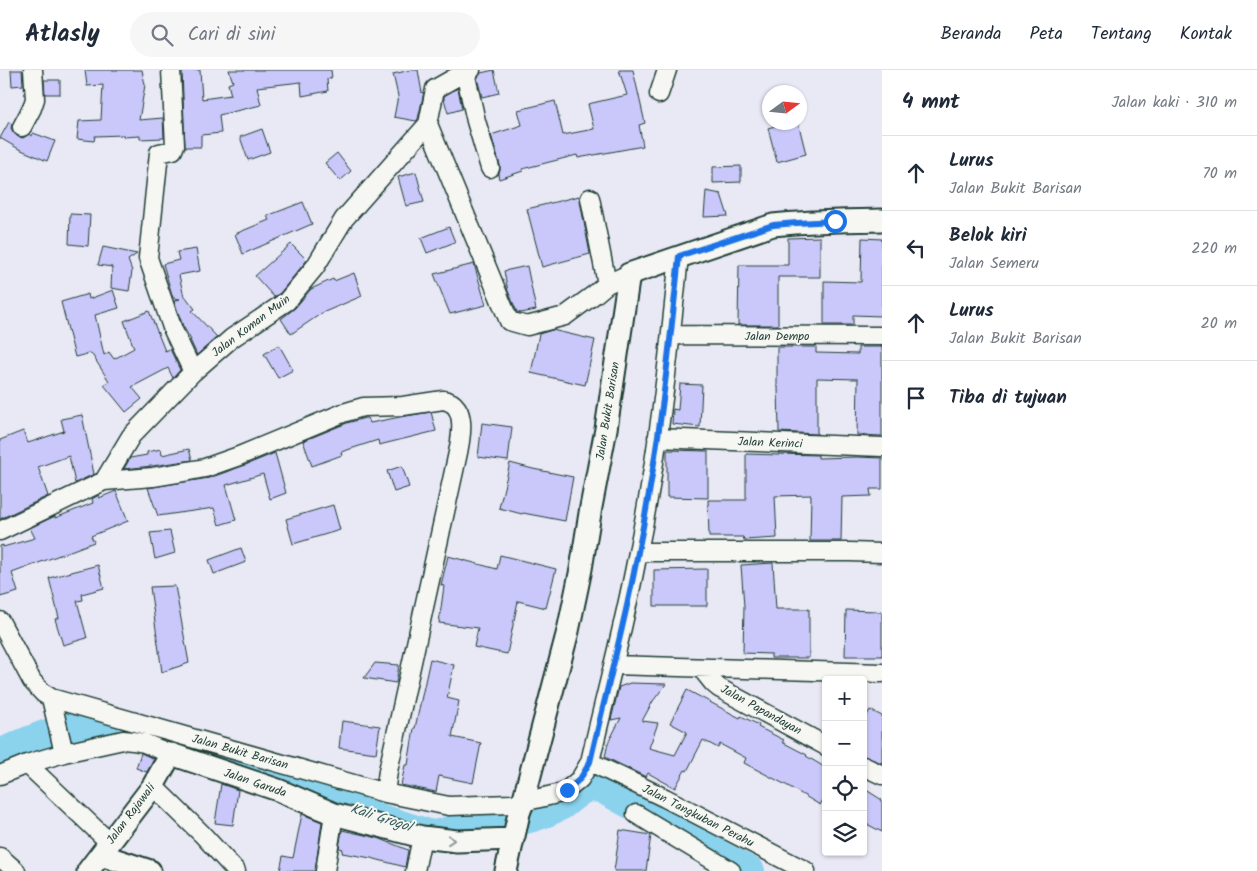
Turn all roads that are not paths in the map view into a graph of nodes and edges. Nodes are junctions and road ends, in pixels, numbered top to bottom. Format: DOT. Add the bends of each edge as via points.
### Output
graph roads {
  1 [pos="33,70"];
  2 [pos="171,70"];
  3 [pos="667,70"];
  4 [pos="468,71"];
  5 [pos="659,94"];
  6 [pos="428,124"];
  7 [pos="22,127"];
  8 [pos="490,168"];
  9 [pos="590,198"];
  10 [pos="882,220"];
  11 [pos="679,256"];
  12 [pos="629,274"];
  13 [pos="607,284"];
  14 [pos="671,335"];
  15 [pos="882,336"];
  16 [pos="193,372"];
  17 [pos="657,438"];
  18 [pos="882,447"];
  19 [pos="104,480"];
  20 [pos="0,531"];
  21 [pos="638,552"];
  22 [pos="882,553"];
  23 [pos="0,620"];
  24 [pos="613,665"];
  25 [pos="701,668"];
  26 [pos="882,672"];
  27 [pos="53,706"];
  28 [pos="822,744"];
  29 [pos="62,746"];
  30 [pos="171,754"];
  31 [pos="590,762"];
  32 [pos="27,764"];
  33 [pos="867,768"];
  34 [pos="0,775"];
  35 [pos="882,775"];
  36 [pos="153,786"];
  37 [pos="385,793"];
  38 [pos="521,808"];
  39 [pos="334,814"];
  40 [pos="636,814"];
  41 [pos="513,838"];
  42 [pos="421,843"];
  43 [pos="105,848"];
  44 [pos="0,856"];
  45 [pos="16,871"];
  46 [pos="88,871"];
  47 [pos="150,871"];
  48 [pos="236,871"];
  49 [pos="325,871"];
  50 [pos="415,871"];
  51 [pos="506,871"];
  52 [pos="731,871"];
  53 [pos="806,871"];
  1 -- 7 [label="street" via="35,99"];
  2 -- 16 [label="street" via="175,145 173,150 159,153 148,258 173,330"];
  3 -- 5 [label="street"];
  4 -- 6 [label="street" via="435,89"];
  4 -- 8 [label="street" via="476,121"];
  6 -- 13 [label="street" via="510,321 527,326 565,316"];
  6 -- 16 [label="street, Jalan Koman Muin" via="344,219 315,268 287,302 232,338"];
  9 -- 13 [label="street"];
  10 -- 11 [label="street" via="773,225"];
  11 -- 12 [label="street"];
  11 -- 14 [label="street"];
  12 -- 13 [label="street"];
  12 -- 38 [label="street, Jalan Bukit Barisan" via="606,430 579,578"];
  14 -- 15 [label="street, Jalan Dempo"];
  14 -- 17 [label="street"];
  16 -- 19 [label="street, Jalan Koman Muin" via="131,436"];
  17 -- 18 [label="street, Jalan Kerinci"];
  17 -- 21 [label="street"];
  19 -- 20 [label="street"];
  19 -- 37 [label="street" via="205,468 343,413 364,408 443,400 456,405 462,426 454,471"];
  21 -- 22 [label="street"];
  21 -- 24 [label="street"];
  23 -- 27 [label="street, Jalan Bukit Barisan" via="32,681"];
  24 -- 25 [label="street"];
  24 -- 31 [label="street"];
  25 -- 26 [label="street"];
  25 -- 28 [label="street, Jalan Papandayan" via="719,688"];
  27 -- 29 [label="street"];
  27 -- 37 [label="street, Jalan Bukit Barisan"];
  29 -- 30 [label="street, Jalan Garuda" via="123,740 144,743"];
  29 -- 32 [label="street, Jalan Garuda"];
  30 -- 36 [label="street, Jalan Rajawali"];
  30 -- 39 [label="street, Jalan Garuda" via="278,790"];
  31 -- 38 [label="street, Jalan Bukit Barisan" via="580,779 567,790"];
  31 -- 53 [label="street, Jalan Tangkuban Perahu"];
  32 -- 34 [label="street, Jalan Garuda"];
  32 -- 43 [label="street"];
  33 -- 35 [label="street"];
  36 -- 43 [label="street, Jalan Rajawali"];
  36 -- 48 [label="street"];
  37 -- 38 [label="street, Jalan Bukit Barisan" via="449,806 512,804"];
  38 -- 41 [label="street"];
  39 -- 42 [label="street, Jalan Garuda"];
  39 -- 49 [label="street"];
  40 -- 52 [label="street"];
  42 -- 41 [label="street, Jalan Garuda, one-way"];
  41 -- 51 [label="street"];
  42 -- 50 [label="street"];
  43 -- 46 [label="street, Jalan Rajawali"];
  43 -- 47 [label="street"];
  44 -- 45 [label="street"];
}
